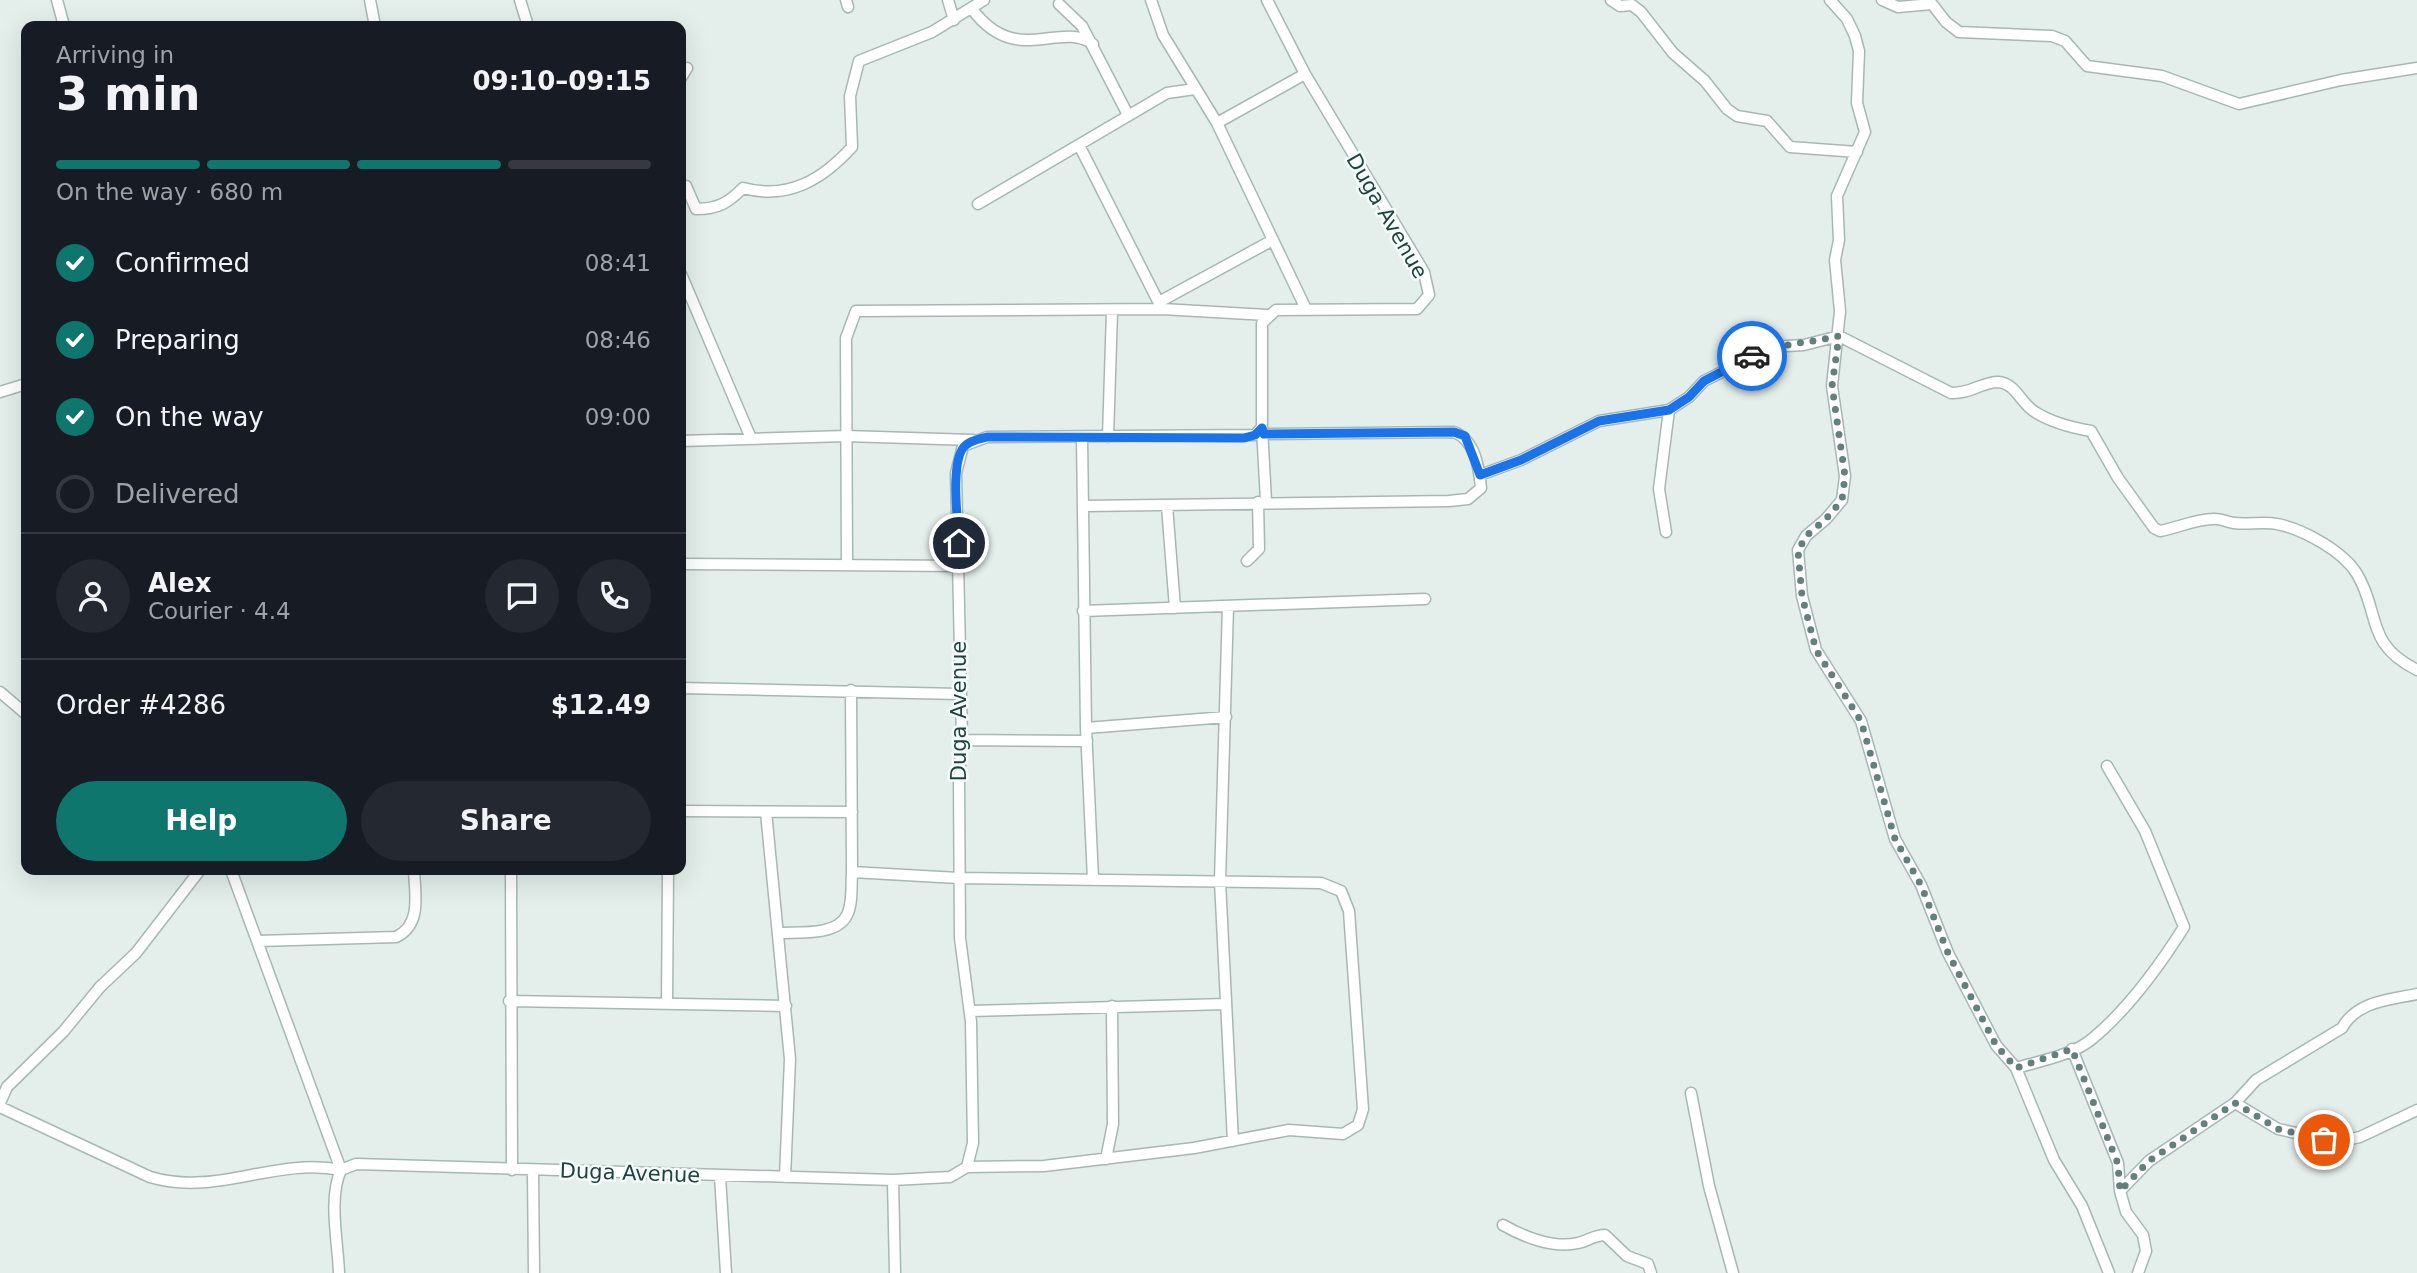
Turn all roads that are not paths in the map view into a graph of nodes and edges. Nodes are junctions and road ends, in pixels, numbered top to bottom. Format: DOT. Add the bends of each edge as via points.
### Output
graph roads {
  1 [pos="57,0"];
  2 [pos="370,0"];
  3 [pos="520,0"];
  4 [pos="948,0"];
  5 [pos="984,0"];
  6 [pos="1151,0"];
  7 [pos="1267,0"];
  8 [pos="1611,0"];
  9 [pos="1830,0"];
  10 [pos="1882,0"];
  11 [pos="1059,4"];
  12 [pos="972,9"];
  13 [pos="954,20"];
  14 [pos="63,21"];
  15 [pos="374,21"];
  16 [pos="526,21"];
  17 [pos="1093,44"];
  18 [pos="2417,68"];
  19 [pos="1305,74"];
  20 [pos="1195,89"];
  21 [pos="1128,115"];
  22 [pos="1217,123"];
  23 [pos="1079,145"];
  24 [pos="1857,152"];
  25 [pos="686,186"];
  26 [pos="978,204"];
  27 [pos="1273,240"];
  28 [pos="686,286"];
  29 [pos="1160,305"];
  30 [pos="1306,309"];
  31 [pos="1112,311"];
  32 [pos="1267,315"];
  33 [pos="1839,336"];
  34 [pos="21,385"];
  35 [pos="0,391"];
  36 [pos="1669,410"];
  37 [pos="1263,431"];
  38 [pos="750,436"];
  39 [pos="846,436"];
  40 [pos="1108,437"];
  41 [pos="1082,438"];
  42 [pos="973,440"];
  43 [pos="686,441"];
  44 [pos="1480,475"];
  45 [pos="1262,501"];
  46 [pos="1084,506"];
  47 [pos="1167,506"];
  48 [pos="1666,532"];
  49 [pos="1247,561"];
  50 [pos="686,564"];
  51 [pos="848,565"];
  52 [pos="960,566"];
  53 [pos="1425,599"];
  54 [pos="1228,606"];
  55 [pos="1175,608"];
  56 [pos="1083,611"];
  57 [pos="2417,670"];
  58 [pos="686,688"];
  59 [pos="851,690"];
  60 [pos="0,692"];
  61 [pos="960,694"];
  62 [pos="21,710"];
  63 [pos="1226,717"];
  64 [pos="1086,728"];
  65 [pos="962,740"];
  66 [pos="1087,741"];
  67 [pos="2107,766"];
  68 [pos="686,811"];
  69 [pos="766,812"];
  70 [pos="852,812"];
  71 [pos="852,872"];
  72 [pos="196,875"];
  73 [pos="233,875"];
  74 [pos="414,875"];
  75 [pos="511,875"];
  76 [pos="668,875"];
  77 [pos="958,878"];
  78 [pos="1094,879"];
  79 [pos="1220,881"];
  80 [pos="780,933"];
  81 [pos="258,941"];
  82 [pos="2417,993"];
  83 [pos="509,1001"];
  84 [pos="667,1004"];
  85 [pos="1226,1004"];
  86 [pos="786,1006"];
  87 [pos="1112,1006"];
  88 [pos="970,1011"];
  89 [pos="2072,1049"];
  90 [pos="2016,1068"];
  91 [pos="1691,1093"];
  92 [pos="2235,1103"];
  93 [pos="0,1105"];
  94 [pos="2417,1111"];
  95 [pos="1233,1141"];
  96 [pos="1106,1159"];
  97 [pos="967,1167"];
  98 [pos="341,1170"];
  99 [pos="512,1170"];
  100 [pos="533,1171"];
  101 [pos="720,1176"];
  102 [pos="785,1177"];
  103 [pos="893,1180"];
  104 [pos="2120,1191"];
  105 [pos="1503,1225"];
  106 [pos="339,1273"];
  107 [pos="534,1273"];
  108 [pos="726,1273"];
  109 [pos="895,1273"];
  110 [pos="1651,1273"];
  111 [pos="1732,1273"];
  112 [pos="2109,1273"];
  113 [pos="2138,1273"];
  1 -- 14 [label="street"];
  2 -- 15 [label="street"];
  3 -- 16 [label="street"];
  4 -- 13 [label="street"];
  5 -- 12 [label="street"];
  6 -- 20 [label="street" via="1163,35"];
  7 -- 19 [label="street, Duga Avenue"];
  8 -- 24 [label="street" via="1641,12 1673,53 1737,116 1767,121 1790,147"];
  9 -- 24 [label="street" via="1847,19 1859,51 1857,103 1865,132"];
  10 -- 18 [label="street" via="1898,7 1932,4 1959,32 2052,36 2065,41 2087,66 2162,76 2239,104"];
  11 -- 17 [label="street"];
  12 -- 13 [label="street"];
  12 -- 17 [label="street" via="980,21 1015,41 1077,38"];
  13 -- 25 [label="street" via="908,44 859,61 850,96 852,147 799,188 760,192 743,188 716,209 696,209"];
  17 -- 21 [label="street"];
  19 -- 22 [label="street"];
  19 -- 30 [label="street, Duga Avenue" via="1424,272 1429,295 1417,309"];
  20 -- 21 [label="street" via="1167,93"];
  20 -- 22 [label="street"];
  21 -- 23 [label="street"];
  22 -- 27 [label="street"];
  23 -- 26 [label="street"];
  23 -- 29 [label="street"];
  24 -- 33 [label="street" via="1838,196"];
  27 -- 29 [label="street"];
  27 -- 30 [label="street"];
  28 -- 38 [label="street"];
  29 -- 31 [label="street, Duga Avenue"];
  29 -- 32 [label="street, Duga Avenue"];
  30 -- 32 [label="street, Duga Avenue" via="1276,310"];
  31 -- 39 [label="street, Duga Avenue" via="856,311 846,338"];
  31 -- 40 [label="street"];
  32 -- 37 [label="street" via="1262,323"];
  33 -- 36 [label="street" via="1771,347 1704,381"];
  33 -- 57 [label="street" via="1951,393 1966,394 1998,382 2011,387 2032,411 2091,431 2118,478 2160,531 2213,519 2274,523 2294,529 2345,559 2358,575 2376,634 2401,662"];
  33 -- 90 [label="street" via="1832,386 1845,476 1842,500 1806,536 1798,551 1802,596 1816,650 1861,721 1895,839 1996,1045"];
  34 -- 35 [label="street"];
  36 -- 44 [label="street" via="1599,421"];
  36 -- 48 [label="street" via="1658,489"];
  37 -- 40 [label="street" via="1244,438"];
  37 -- 44 [label="street" via="1454,432 1465,436"];
  37 -- 45 [label="street"];
  38 -- 39 [label="street"];
  38 -- 43 [label="street"];
  39 -- 42 [label="street"];
  39 -- 51 [label="street"];
  40 -- 41 [label="street"];
  41 -- 42 [label="street"];
  41 -- 46 [label="street"];
  42 -- 52 [label="street, Duga Avenue" via="963,446 956,472"];
  44 -- 45 [label="street" via="1482,488 1468,499"];
  45 -- 47 [label="street"];
  45 -- 49 [label="street" via="1259,548"];
  46 -- 47 [label="street"];
  46 -- 56 [label="street"];
  47 -- 55 [label="street"];
  50 -- 51 [label="street"];
  51 -- 52 [label="street"];
  52 -- 61 [label="street, Duga Avenue"];
  53 -- 54 [label="street"];
  54 -- 55 [label="street"];
  54 -- 63 [label="street"];
  55 -- 56 [label="street"];
  56 -- 64 [label="street"];
  58 -- 59 [label="street"];
  59 -- 61 [label="street"];
  59 -- 70 [label="street"];
  60 -- 62 [label="street"];
  61 -- 65 [label="street, Duga Avenue"];
  63 -- 64 [label="street"];
  63 -- 79 [label="street"];
  64 -- 66 [label="street"];
  65 -- 66 [label="street"];
  65 -- 77 [label="street, Duga Avenue"];
  66 -- 78 [label="street"];
  67 -- 89 [label="street" via="2145,831 2184,928 2164,958 2090,1041"];
  68 -- 69 [label="street"];
  69 -- 70 [label="street"];
  69 -- 80 [label="street"];
  70 -- 71 [label="street"];
  71 -- 77 [label="street"];
  71 -- 80 [label="street" via="848,914 837,926"];
  72 -- 93 [label="street" via="136,953 8,1087"];
  73 -- 81 [label="street"];
  74 -- 81 [label="street" via="416,906 407,932 396,937"];
  75 -- 83 [label="street"];
  76 -- 84 [label="street"];
  77 -- 78 [label="street"];
  77 -- 88 [label="street, Duga Avenue"];
  78 -- 79 [label="street"];
  79 -- 85 [label="street"];
  79 -- 95 [label="street" via="1321,883 1341,891 1349,911 1363,1109 1358,1125 1343,1135 1289,1130"];
  80 -- 86 [label="street"];
  81 -- 98 [label="street"];
  82 -- 92 [label="street" via="2363,1006 2331,1036 2256,1080"];
  83 -- 84 [label="street"];
  83 -- 99 [label="street"];
  84 -- 86 [label="street"];
  85 -- 87 [label="street"];
  85 -- 95 [label="street"];
  86 -- 102 [label="street" via="790,1059"];
  87 -- 88 [label="street"];
  87 -- 96 [label="street" via="1113,1124"];
  88 -- 97 [label="street, Duga Avenue" via="973,1143"];
  89 -- 90 [label="street"];
  89 -- 104 [label="street" via="2118,1164"];
  90 -- 112 [label="street"];
  91 -- 111 [label="street"];
  92 -- 94 [label="street" via="2278,1129 2337,1142 2360,1137"];
  92 -- 104 [label="street" via="2149,1161"];
  93 -- 98 [label="street, Duga Avenue" via="173,1184 195,1185 295,1168"];
  95 -- 96 [label="street"];
  96 -- 97 [label="street" via="1044,1167"];
  97 -- 103 [label="street, Duga Avenue" via="950,1177"];
  98 -- 99 [label="street, Duga Avenue" via="356,1164"];
  98 -- 106 [label="street" via="335,1193"];
  99 -- 100 [label="street, Duga Avenue"];
  100 -- 101 [label="street, Duga Avenue"];
  100 -- 107 [label="street"];
  101 -- 102 [label="street, Duga Avenue"];
  101 -- 108 [label="street"];
  102 -- 103 [label="street, Duga Avenue"];
  103 -- 109 [label="street"];
  104 -- 113 [label="street" via="2126,1212 2143,1235 2146,1251"];
  105 -- 110 [label="street" via="1520,1235 1550,1242 1577,1244 1605,1236 1627,1256 1648,1264"];
}
